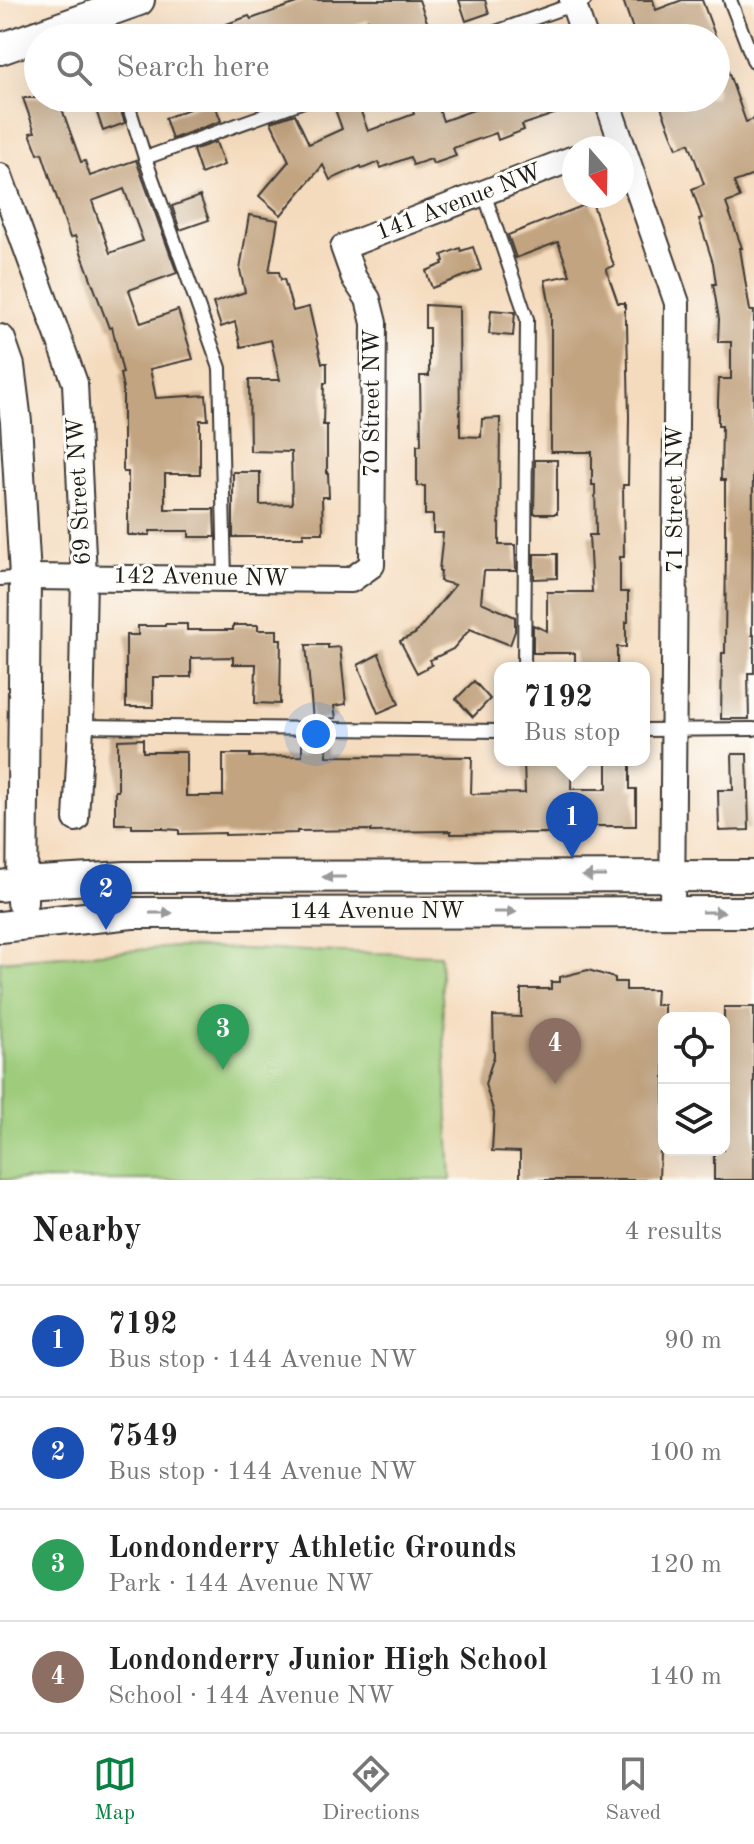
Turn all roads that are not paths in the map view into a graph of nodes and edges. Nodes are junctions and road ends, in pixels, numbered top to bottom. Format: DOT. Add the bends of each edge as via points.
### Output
graph roads {
  1 [pos="139,0"];
  2 [pos="730,0"];
  3 [pos="577,1"];
  4 [pos="100,17"];
  5 [pos="78,24"];
  6 [pos="516,24"];
  7 [pos="582,24"];
  8 [pos="24,41"];
  9 [pos="0,49"];
  10 [pos="754,62"];
  11 [pos="130,112"];
  12 [pos="273,112"];
  13 [pos="607,112"];
  14 [pos="609,136"];
  15 [pos="145,158"];
  16 [pos="562,163"];
  17 [pos="0,176"];
  18 [pos="484,193"];
  19 [pos="634,201"];
  20 [pos="343,247"];
  21 [pos="0,340"];
  22 [pos="372,565"];
  23 [pos="84,577"];
  24 [pos="12,578"];
  25 [pos="225,579"];
  26 [pos="524,662"];
  27 [pos="81,726"];
  28 [pos="675,729"];
  29 [pos="754,729"];
  30 [pos="650,730"];
  31 [pos="494,731"];
  32 [pos="76,819"];
  33 [pos="672,876"];
  34 [pos="754,876"];
  35 [pos="11,884"];
  36 [pos="672,911"];
  37 [pos="754,912"];
  38 [pos="12,925"];
  1 -- 4 [label="street"];
  2 -- 10 [label="lane"];
  3 -- 6 [label="lane"];
  3 -- 7 [label="street"];
  4 -- 5 [label="street"];
  8 -- 9 [label="street"];
  11 -- 15 [label="lane"];
  12 -- 15 [label="lane"];
  13 -- 14 [label="street, 71 Street NW"];
  15 -- 25 [label="lane" via="220,368"];
  16 -- 18 [label="street, 141 Avenue NW"];
  17 -- 23 [label="street, 69 Street NW" via="75,383"];
  18 -- 20 [label="street, 141 Avenue NW"];
  18 -- 26 [label="lane" via="527,319"];
  19 -- 28 [label="street, 71 Street NW" via="677,303"];
  20 -- 22 [label="street, 70 Street NW" via="374,323"];
  21 -- 24 [label="street" via="16,422"];
  22 -- 25 [label="street, 142 Avenue NW" via="351,580"];
  23 -- 24 [label="street, 142 Avenue NW"];
  23 -- 25 [label="street, 142 Avenue NW"];
  23 -- 27 [label="street, 69 Street NW"];
  24 -- 35 [label="street"];
  27 -- 31 [label="lane"];
  27 -- 32 [label="street, 69 Street NW"];
  28 -- 29 [label="lane"];
  28 -- 30 [label="lane"];
  28 -- 33 [label="street, 71 Street NW"];
  33 -- 34 [label="street, 144 Avenue NW"];
  33 -- 35 [label="street, 144 Avenue NW, one-way" via="125,877"];
  33 -- 36 [label="street, 71 Street NW"];
  35 -- 38 [label="street"];
  36 -- 37 [label="street, 144 Avenue NW, one-way"];
  38 -- 36 [label="street, 144 Avenue NW, one-way" via="132,913"];
}
